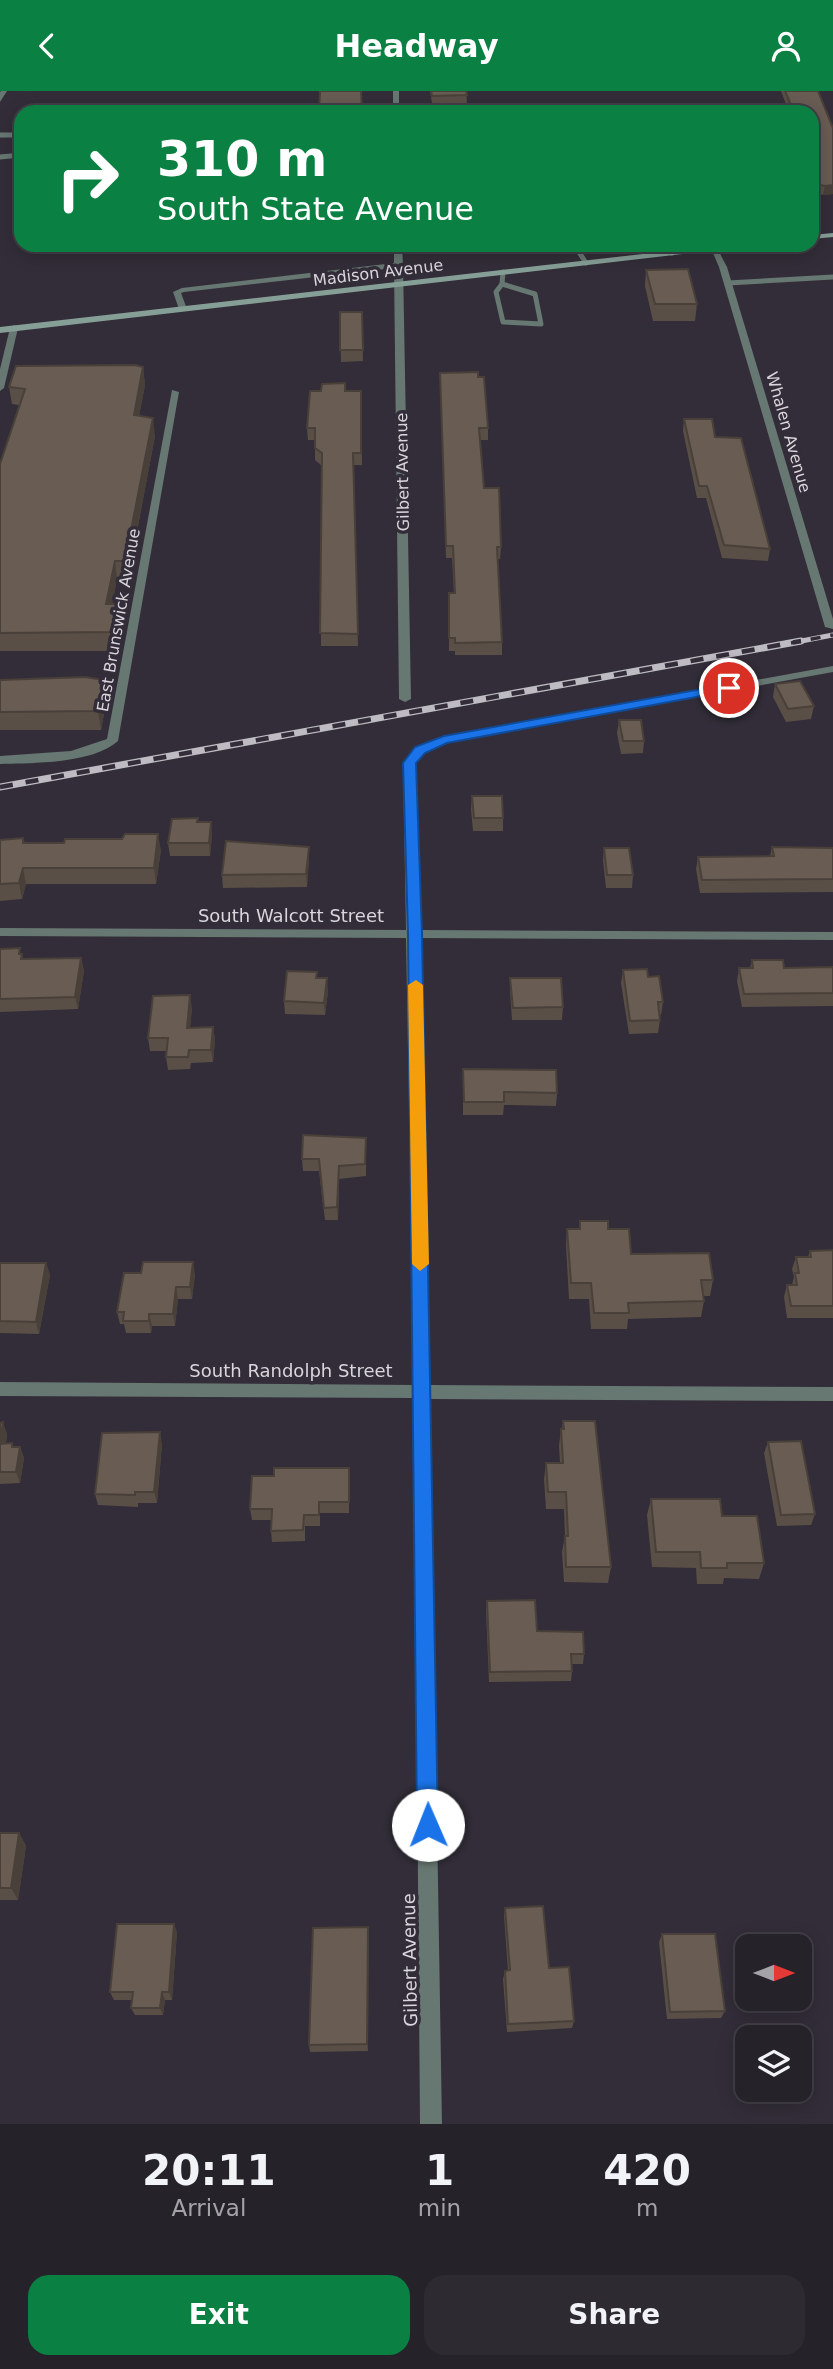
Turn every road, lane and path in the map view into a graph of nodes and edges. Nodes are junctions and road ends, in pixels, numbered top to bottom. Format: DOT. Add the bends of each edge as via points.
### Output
graph roads {
  1 [pos="4,91"];
  2 [pos="0,100"];
  3 [pos="398,252"];
  4 [pos="581,252"];
  5 [pos="680,252"];
  6 [pos="715,252"];
  7 [pos="672,253"];
  8 [pos="586,263"];
  9 [pos="399,265"];
  10 [pos="761,267"];
  11 [pos="503,272"];
  12 [pos="833,277"];
  13 [pos="765,281"];
  14 [pos="728,283"];
  15 [pos="399,284"];
  16 [pos="502,284"];
  17 [pos="183,309"];
  18 [pos="14,328"];
  19 [pos="0,330"];
  20 [pos="0,388"];
  21 [pos="175,392"];
  22 [pos="830,627"];
  23 [pos="833,669"];
  24 [pos="405,699"];
  25 [pos="0,760"];
  26 [pos="0,932"];
  27 [pos="415,934"];
  28 [pos="833,936"];
  29 [pos="0,1389"];
  30 [pos="422,1391"];
  31 [pos="833,1394"];
  32 [pos="431,2124"];
  1 -- 2 [label="street"];
  3 -- 9 [label="street, Gilbert Avenue"];
  4 -- 8 [label="lane"];
  5 -- 7 [label="main road, Madison Avenue"];
  6 -- 14 [label="street, Whalen Avenue"];
  7 -- 8 [label="main road, Madison Avenue"];
  8 -- 11 [label="main road, Madison Avenue"];
  9 -- 15 [label="street, Gilbert Avenue"];
  9 -- 17 [label="street, Madison Avenue" via="182,290 177,292"];
  10 -- 13 [label="lane"];
  11 -- 15 [label="main road, Madison Avenue"];
  11 -- 16 [label="lane"];
  12 -- 13 [label="lane"];
  13 -- 14 [label="lane"];
  14 -- 22 [label="street, Whalen Avenue"];
  15 -- 17 [label="main road, Madison Avenue"];
  15 -- 24 [label="street, Gilbert Avenue"];
  16 -- 16 [label="lane" via="496,292 503,322 541,324 535,295"];
  17 -- 18 [label="main road, Madison Avenue"];
  18 -- 19 [label="main road, Madison Avenue"];
  18 -- 20 [label="street"];
  21 -- 25 [label="street, East Brunswick Avenue" via="112,741 92,751"];
  23 -- 27 [label="street, Gilbert Avenue" via="444,740 420,750 408,771"];
  26 -- 27 [label="street, South Walcott Street"];
  27 -- 28 [label="street, South Walcott Street"];
  27 -- 30 [label="street, Gilbert Avenue"];
  29 -- 30 [label="street, South Randolph Street"];
  30 -- 31 [label="street, South Randolph Street"];
  30 -- 32 [label="street, Gilbert Avenue"];
}
